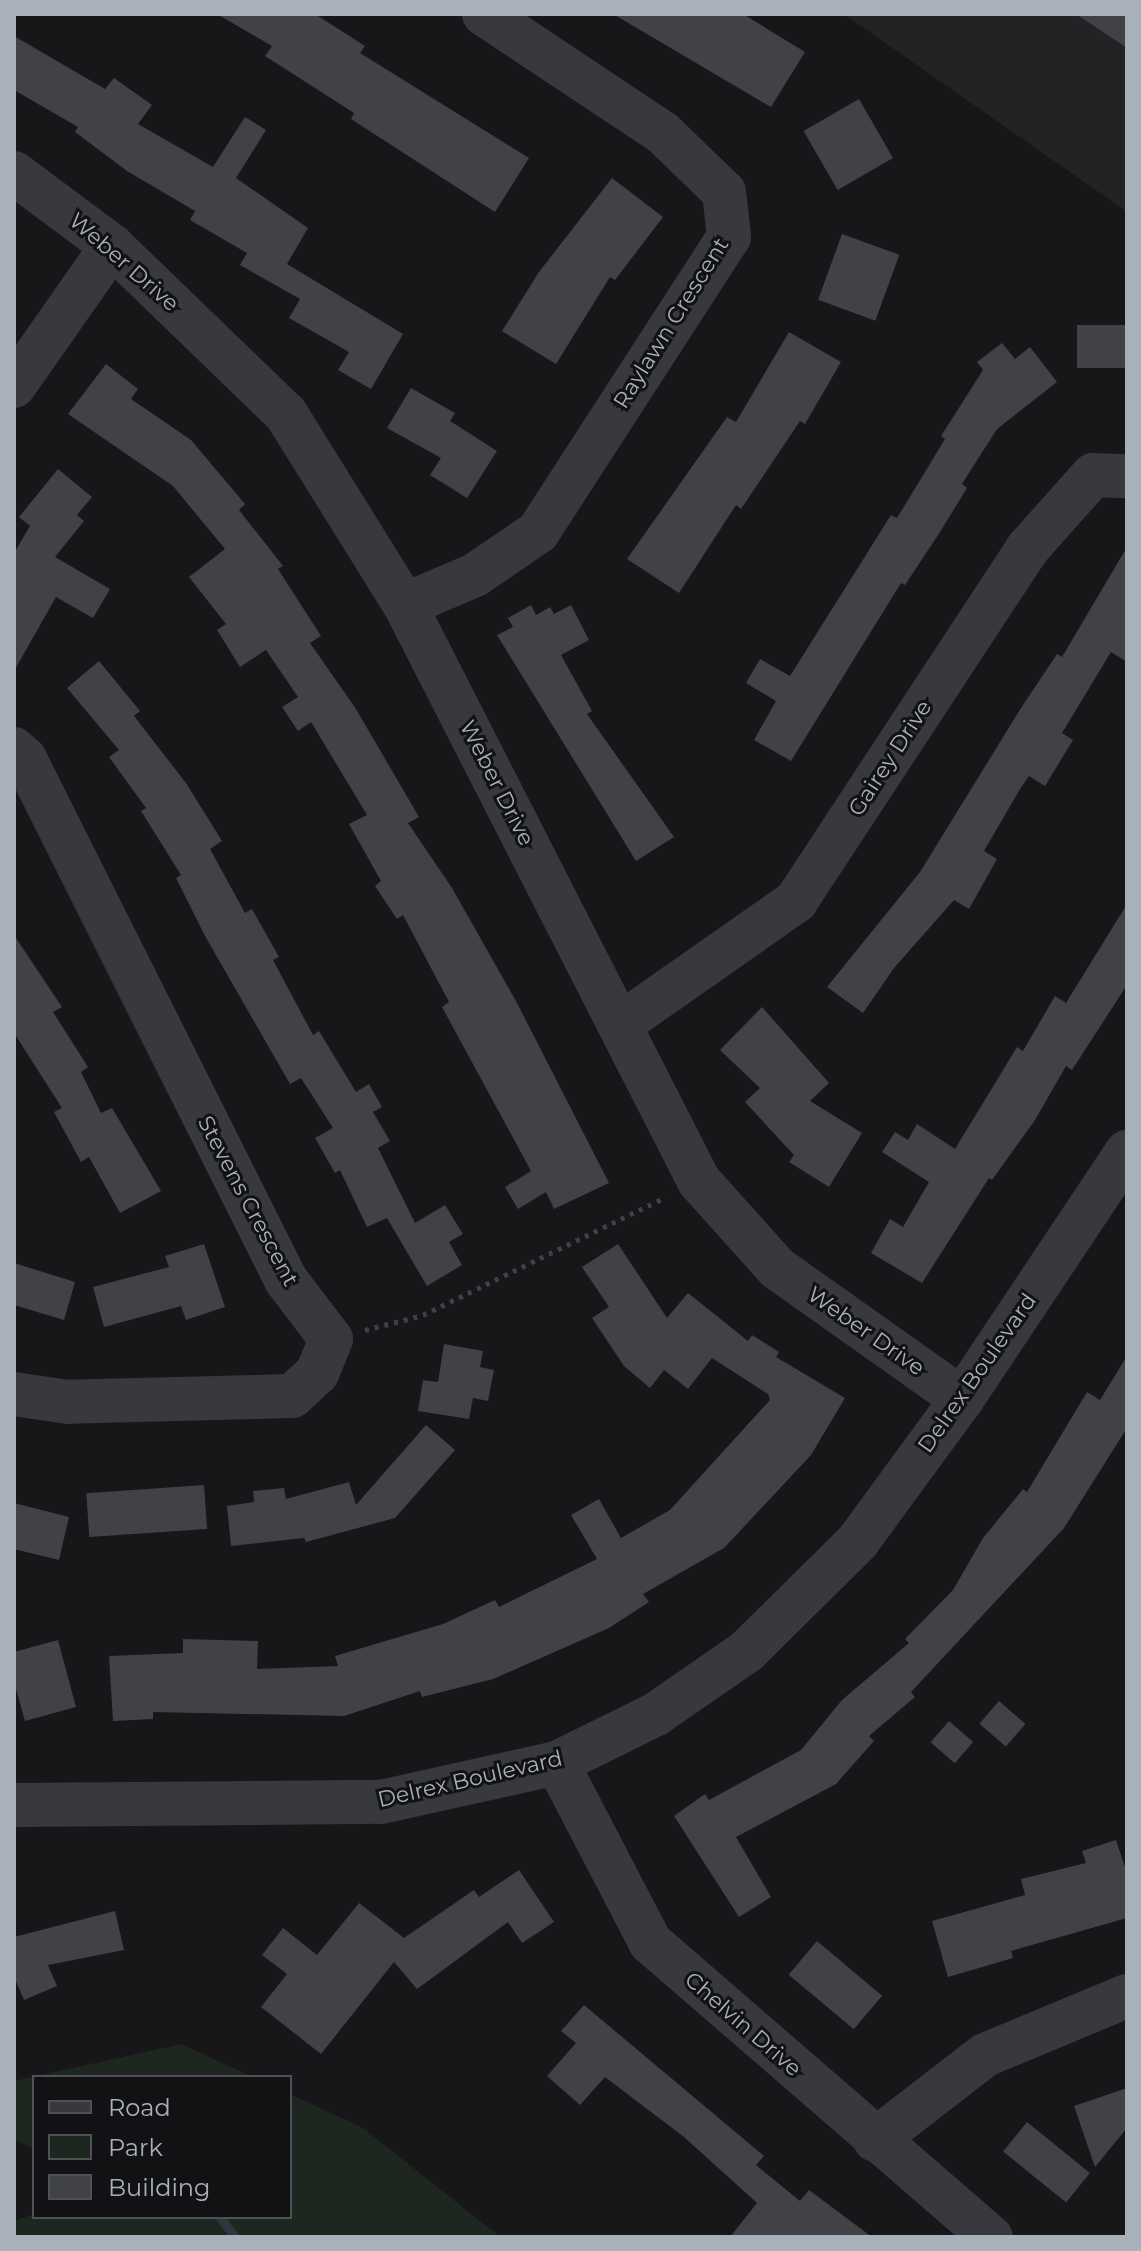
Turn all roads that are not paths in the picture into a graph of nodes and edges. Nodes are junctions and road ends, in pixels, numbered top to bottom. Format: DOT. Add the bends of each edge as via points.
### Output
graph roads {
  1 [pos="484,14"];
  2 [pos="14,173"];
  3 [pos="112,246"];
  4 [pos="14,386"];
  5 [pos="1127,476"];
  6 [pos="405,605"];
  7 [pos="14,749"];
  8 [pos="622,1023"];
  9 [pos="1127,1152"];
  10 [pos="14,1394"];
  11 [pos="962,1399"];
  12 [pos="557,1763"];
  13 [pos="14,1805"];
  14 [pos="1127,1996"];
  15 [pos="875,2140"];
  16 [pos="991,2237"];
  1 -- 6 [label="street, Raylawn Crescent" via="663,133 724,192 729,237 538,532 475,575"];
  2 -- 3 [label="street, Weber Drive"];
  3 -- 4 [label="street"];
  3 -- 6 [label="street, Weber Drive" via="286,414"];
  5 -- 8 [label="street, Gairey Drive" via="1093,475 1027,549 796,901"];
  6 -- 8 [label="street, Weber Drive"];
  7 -- 10 [label="street, Stevens Crescent" via="25,759 286,1280 331,1339 317,1373 292,1396 68,1402"];
  8 -- 11 [label="street, Weber Drive" via="699,1181 777,1268"];
  9 -- 11 [label="street, Delrex Boulevard"];
  11 -- 12 [label="street, Delrex Boulevard" via="858,1541 747,1651 656,1714"];
  12 -- 13 [label="street, Delrex Boulevard" via="381,1802"];
  12 -- 15 [label="street, Chelvin Drive" via="650,1942"];
  14 -- 15 [label="street" via="985,2055"];
  15 -- 16 [label="street, Chelvin Drive"];
}
